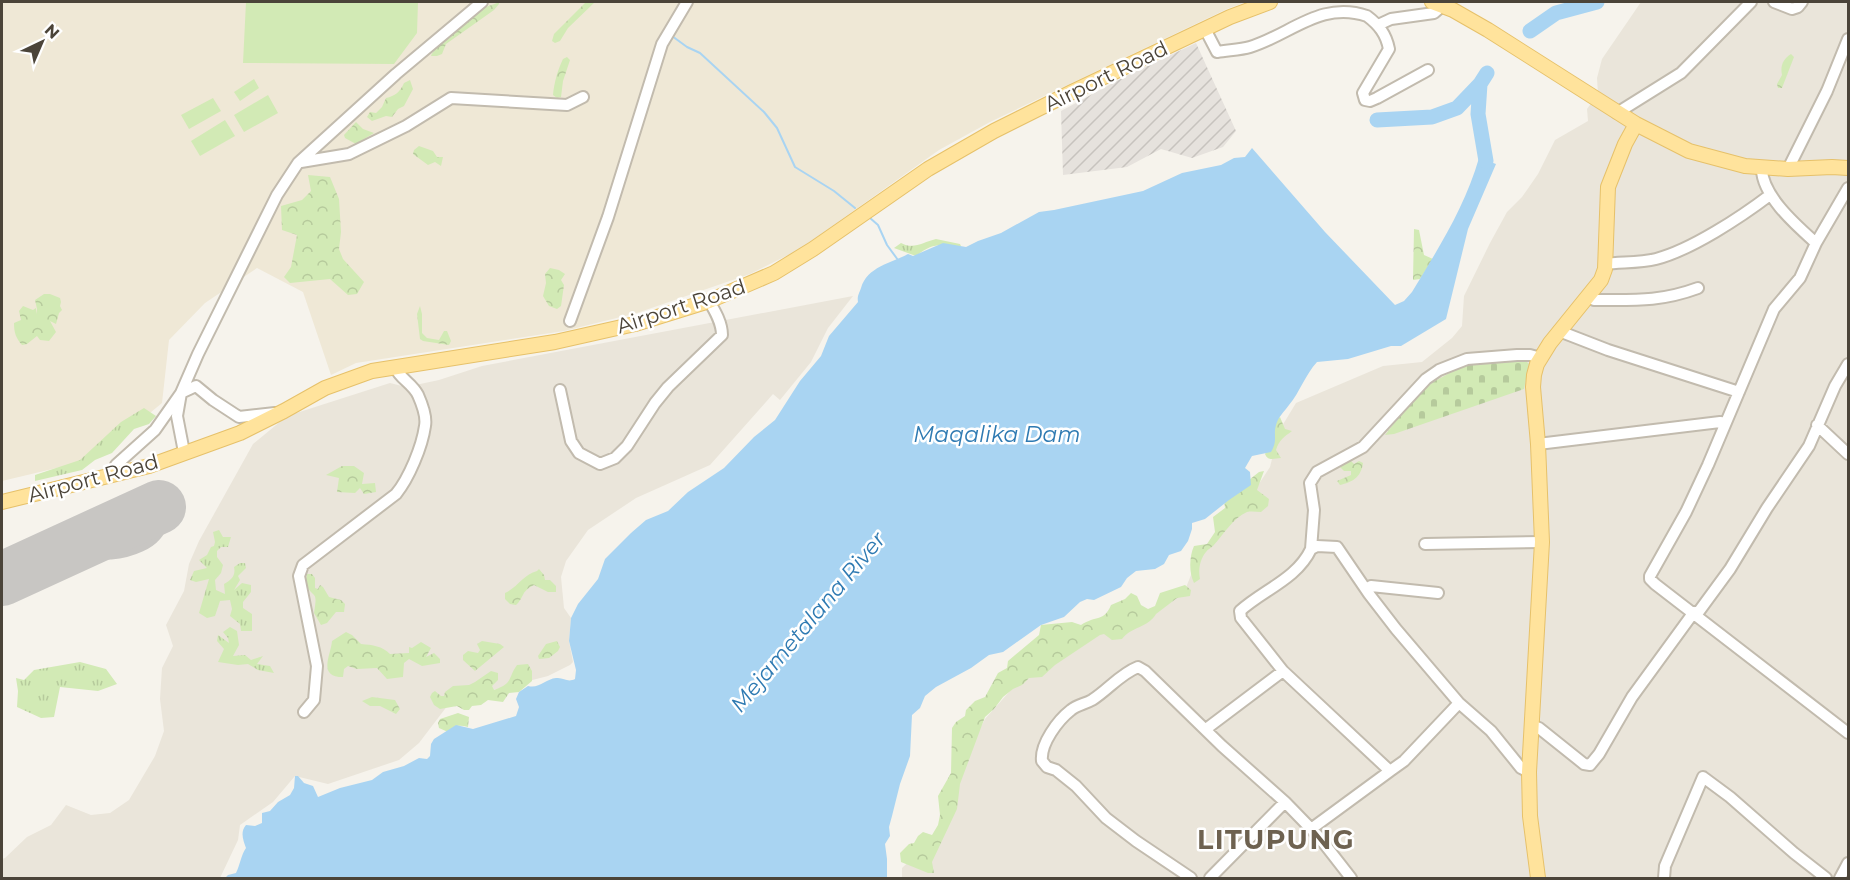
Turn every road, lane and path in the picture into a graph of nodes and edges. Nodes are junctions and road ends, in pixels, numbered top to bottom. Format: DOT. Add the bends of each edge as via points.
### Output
graph roads {
  1 [pos="482,2"];
  2 [pos="687,2"];
  3 [pos="1270,2"];
  4 [pos="1751,2"];
  5 [pos="1774,2"];
  6 [pos="1802,2"];
  7 [pos="1437,4"];
  8 [pos="1378,25"];
  9 [pos="1205,29"];
  10 [pos="1848,39"];
  11 [pos="1428,70"];
  12 [pos="583,97"];
  13 [pos="1617,113"];
  14 [pos="1636,124"];
  15 [pos="1660,136"];
  16 [pos="1625,144"];
  17 [pos="298,163"];
  18 [pos="1762,168"];
  19 [pos="1848,168"];
  20 [pos="1788,169"];
  21 [pos="1848,188"];
  22 [pos="1770,195"];
  23 [pos="1816,243"];
  24 [pos="1605,264"];
  25 [pos="1698,288"];
  26 [pos="1589,297"];
  27 [pos="709,301"];
  28 [pos="570,321"];
  29 [pos="1559,332"];
  30 [pos="1541,358"];
  31 [pos="1848,364"];
  32 [pos="395,367"];
  33 [pos="560,390"];
  34 [pos="1739,392"];
  35 [pos="181,393"];
  36 [pos="284,411"];
  37 [pos="1725,423"];
  38 [pos="1817,425"];
  39 [pos="1538,444"];
  40 [pos="184,452"];
  41 [pos="1848,454"];
  42 [pos="116,465"];
  43 [pos="2,493"];
  44 [pos="2,502"];
  45 [pos="1542,542"];
  46 [pos="1425,544"];
  47 [pos="1311,549"];
  48 [pos="1367,589"];
  49 [pos="1438,593"];
  50 [pos="1695,613"];
  51 [pos="1283,671"];
  52 [pos="1459,703"];
  53 [pos="304,712"];
  54 [pos="1531,725"];
  55 [pos="1206,729"];
  56 [pos="1848,733"];
  57 [pos="1390,771"];
  58 [pos="1529,772"];
  59 [pos="1285,802"];
  60 [pos="1311,829"];
  61 [pos="1848,862"];
  62 [pos="1191,879"];
  63 [pos="1210,879"];
  64 [pos="1351,879"];
  65 [pos="1538,879"];
  66 [pos="1665,879"];
  67 [pos="1826,879"];
  68 [pos="1840,879"];
  1 -- 17 [label="street"];
  2 -- 28 [label="street" via="663,44"];
  3 -- 9 [label="main road, Airport Road"];
  4 -- 13 [label="street" via="1681,73"];
  5 -- 6 [label="street" via="1792,9"];
  7 -- 8 [label="street" via="1434,13 1391,19"];
  7 -- 13 [label="main road" via="1488,30"];
  8 -- 9 [label="street" via="1357,8 1327,5 1249,48 1217,52"];
  8 -- 11 [label="street" via="1389,50 1363,93 1365,100 1392,92"];
  9 -- 27 [label="main road, Airport Road" via="987,135 927,168 774,273"];
  10 -- 20 [label="street" via="1827,92"];
  12 -- 17 [label="street" via="567,105 451,98 406,126 349,153"];
  13 -- 14 [label="main road"];
  13 -- 16 [label="main road"];
  14 -- 15 [label="main road"];
  14 -- 16 [label="main road"];
  15 -- 16 [label="main road" via="1643,136"];
  15 -- 18 [label="main road" via="1711,158"];
  16 -- 24 [label="main road" via="1608,188"];
  17 -- 35 [label="street" via="277,195"];
  18 -- 20 [label="main road"];
  18 -- 22 [label="street"];
  19 -- 20 [label="main road"];
  21 -- 23 [label="street"];
  22 -- 23 [label="street"];
  22 -- 24 [label="street" via="1681,250 1655,259"];
  23 -- 34 [label="street" via="1800,278 1774,309"];
  24 -- 26 [label="main road" via="1601,280"];
  25 -- 26 [label="street" via="1675,297 1646,300"];
  26 -- 29 [label="main road"];
  27 -- 32 [label="main road, Airport Road" via="635,324 555,342"];
  27 -- 33 [label="street" via="722,335 668,387 615,458 600,464 579,453 571,441"];
  29 -- 30 [label="main road"];
  29 -- 34 [label="street"];
  30 -- 39 [label="main road" via="1533,387"];
  30 -- 47 [label="street" via="1523,355 1467,359 1426,379 1363,447 1317,472 1310,483 1315,521"];
  31 -- 38 [label="street"];
  32 -- 36 [label="main road, Airport Road" via="325,388"];
  32 -- 53 [label="street" via="399,377 418,395 426,425 404,484 396,494 303,565 299,576 317,666 314,700"];
  34 -- 37 [label="street"];
  35 -- 36 [label="street" via="196,386 239,417"];
  35 -- 40 [label="street" via="177,416"];
  35 -- 42 [label="street" via="155,430"];
  36 -- 40 [label="main road, Airport Road" via="240,434"];
  37 -- 39 [label="street"];
  37 -- 50 [label="street" via="1686,512 1650,576 1655,584"];
  38 -- 41 [label="street"];
  38 -- 50 [label="street" via="1809,446 1730,569"];
  39 -- 45 [label="main road"];
  40 -- 42 [label="main road, Airport Road"];
  40 -- 44 [label="main road, Airport Road" via="149,466"];
  42 -- 43 [label="main road, Airport Road"];
  45 -- 46 [label="street"];
  45 -- 54 [label="main road"];
  47 -- 48 [label="street" via="1337,547"];
  47 -- 51 [label="street" via="1297,569 1240,611 1241,618"];
  48 -- 49 [label="street" via="1371,586"];
  48 -- 52 [label="street"];
  50 -- 54 [label="street" via="1620,714 1590,765"];
  50 -- 56 [label="street"];
  51 -- 55 [label="street"];
  51 -- 57 [label="street"];
  52 -- 57 [label="street"];
  52 -- 58 [label="street"];
  54 -- 58 [label="main road"];
  55 -- 59 [label="street"];
  55 -- 62 [label="street" via="1138,667 1071,710 1055,728 1041,756 1047,767 1076,786 1106,818"];
  57 -- 60 [label="street"];
  58 -- 65 [label="main road"];
  59 -- 60 [label="street"];
  59 -- 63 [label="street"];
  60 -- 64 [label="street"];
  61 -- 68 [label="street"];
  66 -- 67 [label="street" via="1665,866 1703,777"];
}
